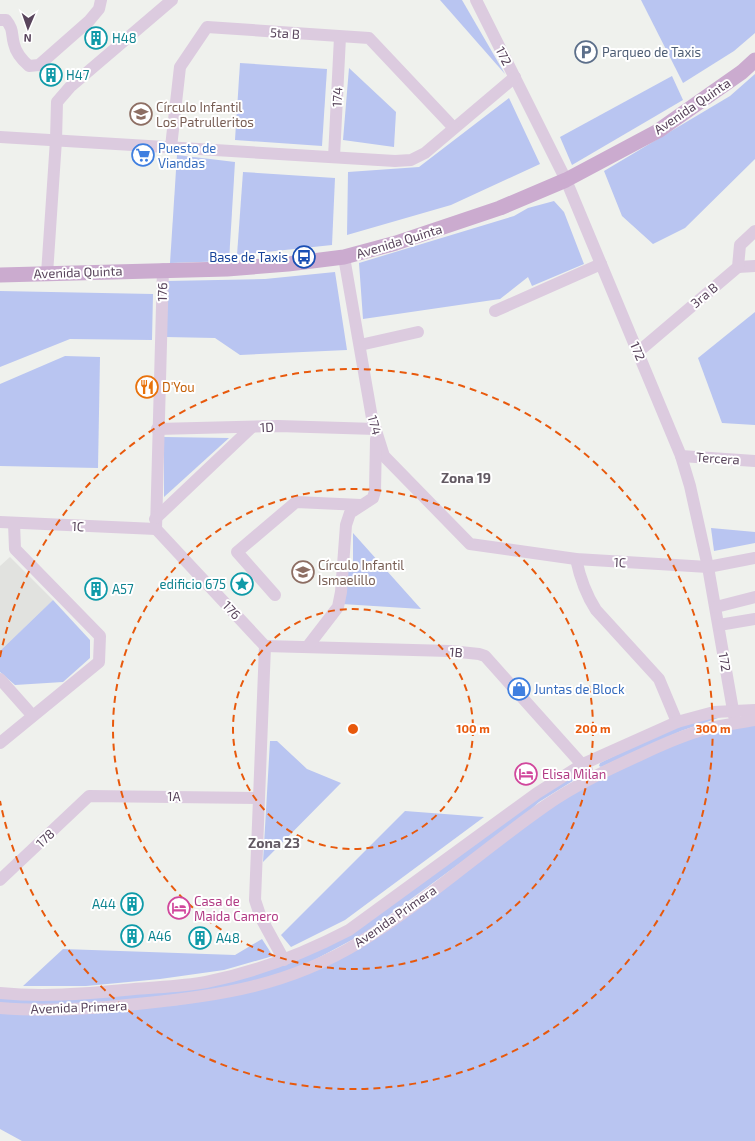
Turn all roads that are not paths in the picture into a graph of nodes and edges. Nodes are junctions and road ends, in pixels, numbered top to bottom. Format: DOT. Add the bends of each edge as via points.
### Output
graph roads {
  1 [pos="172,0"];
  2 [pos="476,0"];
  3 [pos="100,5"];
  4 [pos="0,20"];
  5 [pos="340,37"];
  6 [pos="755,60"];
  7 [pos="515,77"];
  8 [pos="453,127"];
  9 [pos="0,137"];
  10 [pos="56,140"];
  11 [pos="171,147"];
  12 [pos="334,157"];
  13 [pos="566,180"];
  14 [pos="755,231"];
  15 [pos="344,257"];
  16 [pos="601,264"];
  17 [pos="755,266"];
  18 [pos="738,267"];
  19 [pos="163,269"];
  20 [pos="47,274"];
  21 [pos="0,275"];
  22 [pos="495,312"];
  23 [pos="418,332"];
  24 [pos="360,345"];
  25 [pos="638,352"];
  26 [pos="251,428"];
  27 [pos="157,429"];
  28 [pos="376,429"];
  29 [pos="681,456"];
  30 [pos="755,461"];
  31 [pos="361,505"];
  32 [pos="0,522"];
  33 [pos="14,523"];
  34 [pos="156,524"];
  35 [pos="485,547"];
  36 [pos="755,558"];
  37 [pos="576,559"];
  38 [pos="708,567"];
  39 [pos="275,595"];
  40 [pos="755,597"];
  41 [pos="716,607"];
  42 [pos="755,620"];
  43 [pos="719,625"];
  44 [pos="265,646"];
  45 [pos="308,646"];
  46 [pos="0,679"];
  47 [pos="732,710"];
  48 [pos="755,710"];
  49 [pos="32,715"];
  50 [pos="755,720"];
  51 [pos="677,722"];
  52 [pos="736,723"];
  53 [pos="0,742"];
  54 [pos="583,764"];
  55 [pos="592,777"];
  56 [pos="89,796"];
  57 [pos="259,798"];
  58 [pos="0,880"];
  59 [pos="284,960"];
  60 [pos="0,993"];
  61 [pos="0,1008"];
  1 -- 10 [label="street" via="70,87 57,102"];
  2 -- 7 [label="street, 172"];
  3 -- 4 [label="street" via="89,21 39,65 29,66 20,58 14,45 12,28 6,20"];
  5 -- 8 [label="street, 5ta B" via="369,38"];
  5 -- 11 [label="street, 5ta B" via="207,27 180,67"];
  5 -- 12 [label="street, 174"];
  6 -- 13 [label="main road, Avenida Quinta" via="742,72 658,130"];
  7 -- 8 [label="street"];
  7 -- 13 [label="street, 172"];
  8 -- 12 [label="street" via="425,153 411,160"];
  9 -- 10 [label="street"];
  10 -- 11 [label="street"];
  10 -- 20 [label="street"];
  11 -- 12 [label="street"];
  13 -- 15 [label="main road, Avenida Quinta" via="463,221"];
  13 -- 16 [label="street, 172"];
  14 -- 18 [label="street" via="740,245"];
  15 -- 19 [label="main road, Avenida Quinta" via="227,269"];
  15 -- 24 [label="street, 174"];
  16 -- 22 [label="street"];
  16 -- 25 [label="street, 172"];
  17 -- 18 [label="street"];
  18 -- 25 [label="street, 3ra B"];
  19 -- 20 [label="main road, Avenida Quinta"];
  19 -- 27 [label="street, 176"];
  20 -- 21 [label="main road, Avenida Quinta"];
  23 -- 24 [label="street"];
  24 -- 28 [label="street, 174"];
  25 -- 29 [label="street, 172"];
  26 -- 27 [label="street, 1D"];
  26 -- 28 [label="street, 1D" via="278,426"];
  26 -- 34 [label="street"];
  27 -- 34 [label="street, 176"];
  28 -- 31 [label="street" via="373,498"];
  28 -- 35 [label="street, 174" via="384,456 470,544"];
  29 -- 30 [label="street, Tercera"];
  29 -- 38 [label="street, 172"];
  31 -- 39 [label="street" via="296,502 237,552"];
  31 -- 45 [label="street" via="350,513 346,525 338,607"];
  32 -- 33 [label="street, 1C"];
  33 -- 34 [label="street, 1C"];
  33 -- 49 [label="street" via="14,550 100,636 99,662"];
  34 -- 44 [label="street, 176"];
  35 -- 37 [label="street, 1C"];
  36 -- 38 [label="street, 1C"];
  37 -- 38 [label="street, 1C"];
  37 -- 51 [label="street" via="588,598 659,679"];
  38 -- 41 [label="street, 172"];
  40 -- 41 [label="street"];
  41 -- 43 [label="street, 172"];
  42 -- 43 [label="street"];
  43 -- 47 [label="street, 172"];
  44 -- 45 [label="street, 1B"];
  44 -- 57 [label="street"];
  45 -- 54 [label="street, 1B" via="450,651 484,656"];
  46 -- 49 [label="street"];
  47 -- 48 [label="street, Avenida Primera"];
  47 -- 51 [label="street, Avenida Primera"];
  47 -- 52 [label="street, 172"];
  49 -- 53 [label="street"];
  50 -- 52 [label="street, Avenida Primera"];
  51 -- 54 [label="street, Avenida Primera"];
  52 -- 55 [label="street, Avenida Primera" via="676,738"];
  54 -- 55 [label="street, 1B"];
  54 -- 59 [label="street, Avenida Primera" via="531,798 348,930"];
  55 -- 61 [label="street, Avenida Primera" via="545,806 361,942 300,972 245,990 201,998 97,1008"];
  56 -- 57 [label="street, 1A"];
  56 -- 58 [label="street, 178"];
  57 -- 59 [label="street" via="255,900 261,918"];
  59 -- 60 [label="street, Avenida Primera" via="205,982 70,995"];
}
